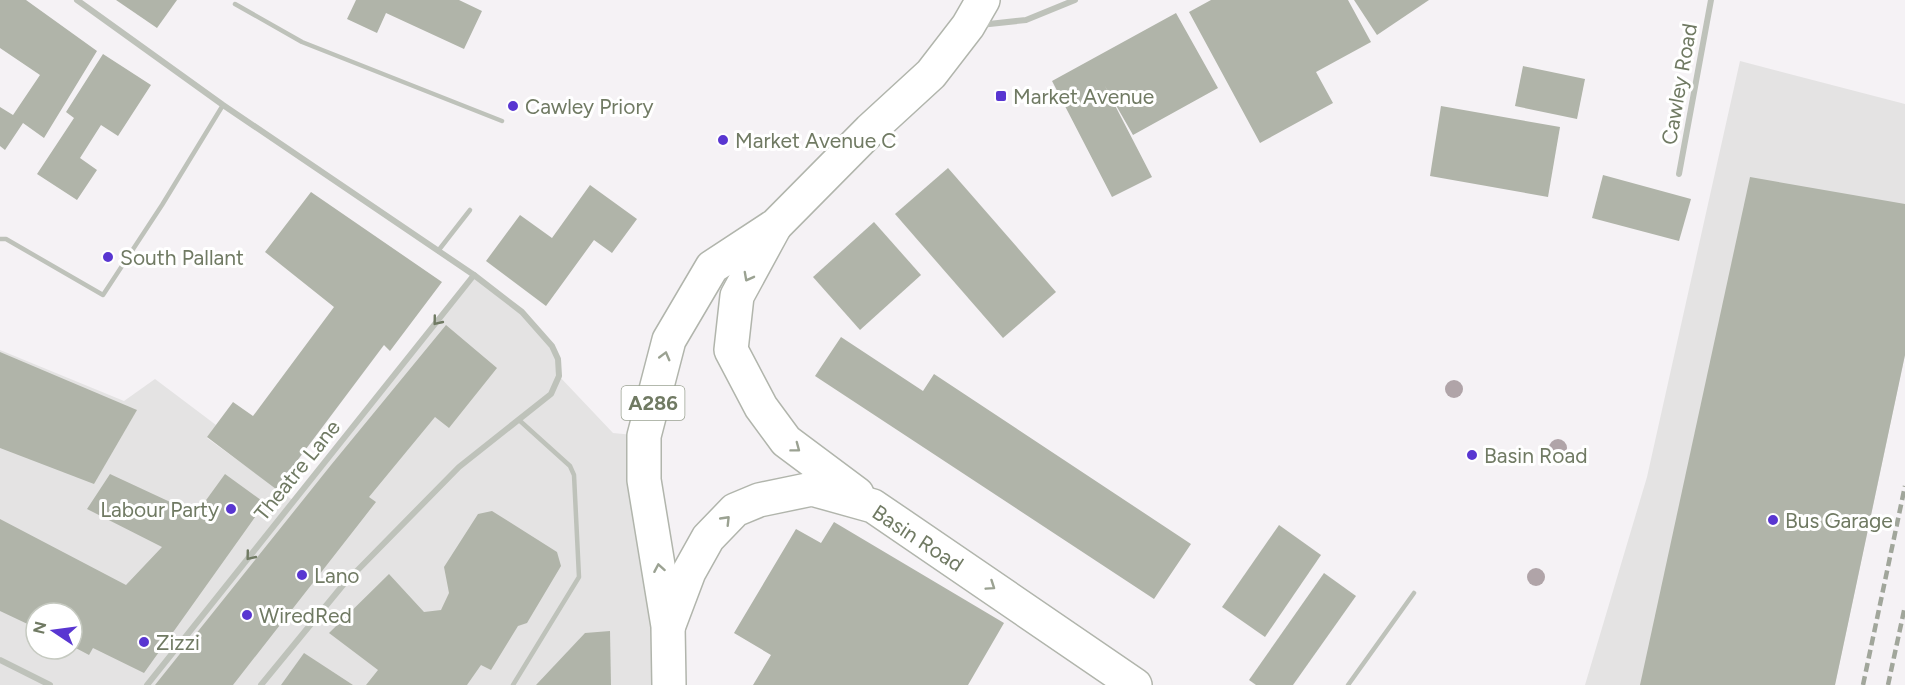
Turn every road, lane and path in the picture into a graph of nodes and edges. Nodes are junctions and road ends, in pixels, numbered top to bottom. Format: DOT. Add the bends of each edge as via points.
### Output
graph roads {
  1 [pos="77,0"];
  2 [pos="1075,0"];
  3 [pos="1712,0"];
  4 [pos="235,4"];
  5 [pos="975,13"];
  6 [pos="223,105"];
  7 [pos="502,121"];
  8 [pos="1679,174"];
  9 [pos="470,210"];
  10 [pos="776,225"];
  11 [pos="0,238"];
  12 [pos="438,251"];
  13 [pos="474,275"];
  14 [pos="519,420"];
  15 [pos="873,506"];
  16 [pos="1414,593"];
  17 [pos="669,626"];
  18 [pos="0,660"];
  19 [pos="1127,683"];
  20 [pos="50,685"];
  21 [pos="147,685"];
  22 [pos="261,685"];
  23 [pos="513,685"];
  24 [pos="669,685"];
  25 [pos="1348,685"];
  1 -- 6 [label="street"];
  2 -- 5 [label="street" via="1026,20"];
  3 -- 8 [label="street, Cawley Road"];
  4 -- 7 [label="lane" via="302,42"];
  5 -- 10 [label="main road, A286" via="931,74"];
  6 -- 11 [label="lane" via="103,295"];
  6 -- 12 [label="street"];
  9 -- 12 [label="lane"];
  10 -- 15 [label="main road, A286, one-way" via="738,296 731,350 761,406 786,441"];
  17 -- 10 [label="main road, A286, one-way" via="644,480 644,436 669,340 712,267"];
  12 -- 13 [label="street"];
  13 -- 14 [label="street" via="522,312 552,346 558,359 559,376 551,394"];
  13 -- 21 [label="street, Theatre Lane, one-way"];
  14 -- 22 [label="street" via="459,467 351,577"];
  14 -- 23 [label="lane" via="570,466 574,475 579,578"];
  17 -- 15 [label="main road, Basin Road / A286, one-way" via="689,572 708,538 735,510 759,500 812,489"];
  15 -- 19 [label="main road, Basin Road / A286, one-way"];
  16 -- 25 [label="lane"];
  17 -- 24 [label="main road, A286"];
  18 -- 20 [label="street"];
}
